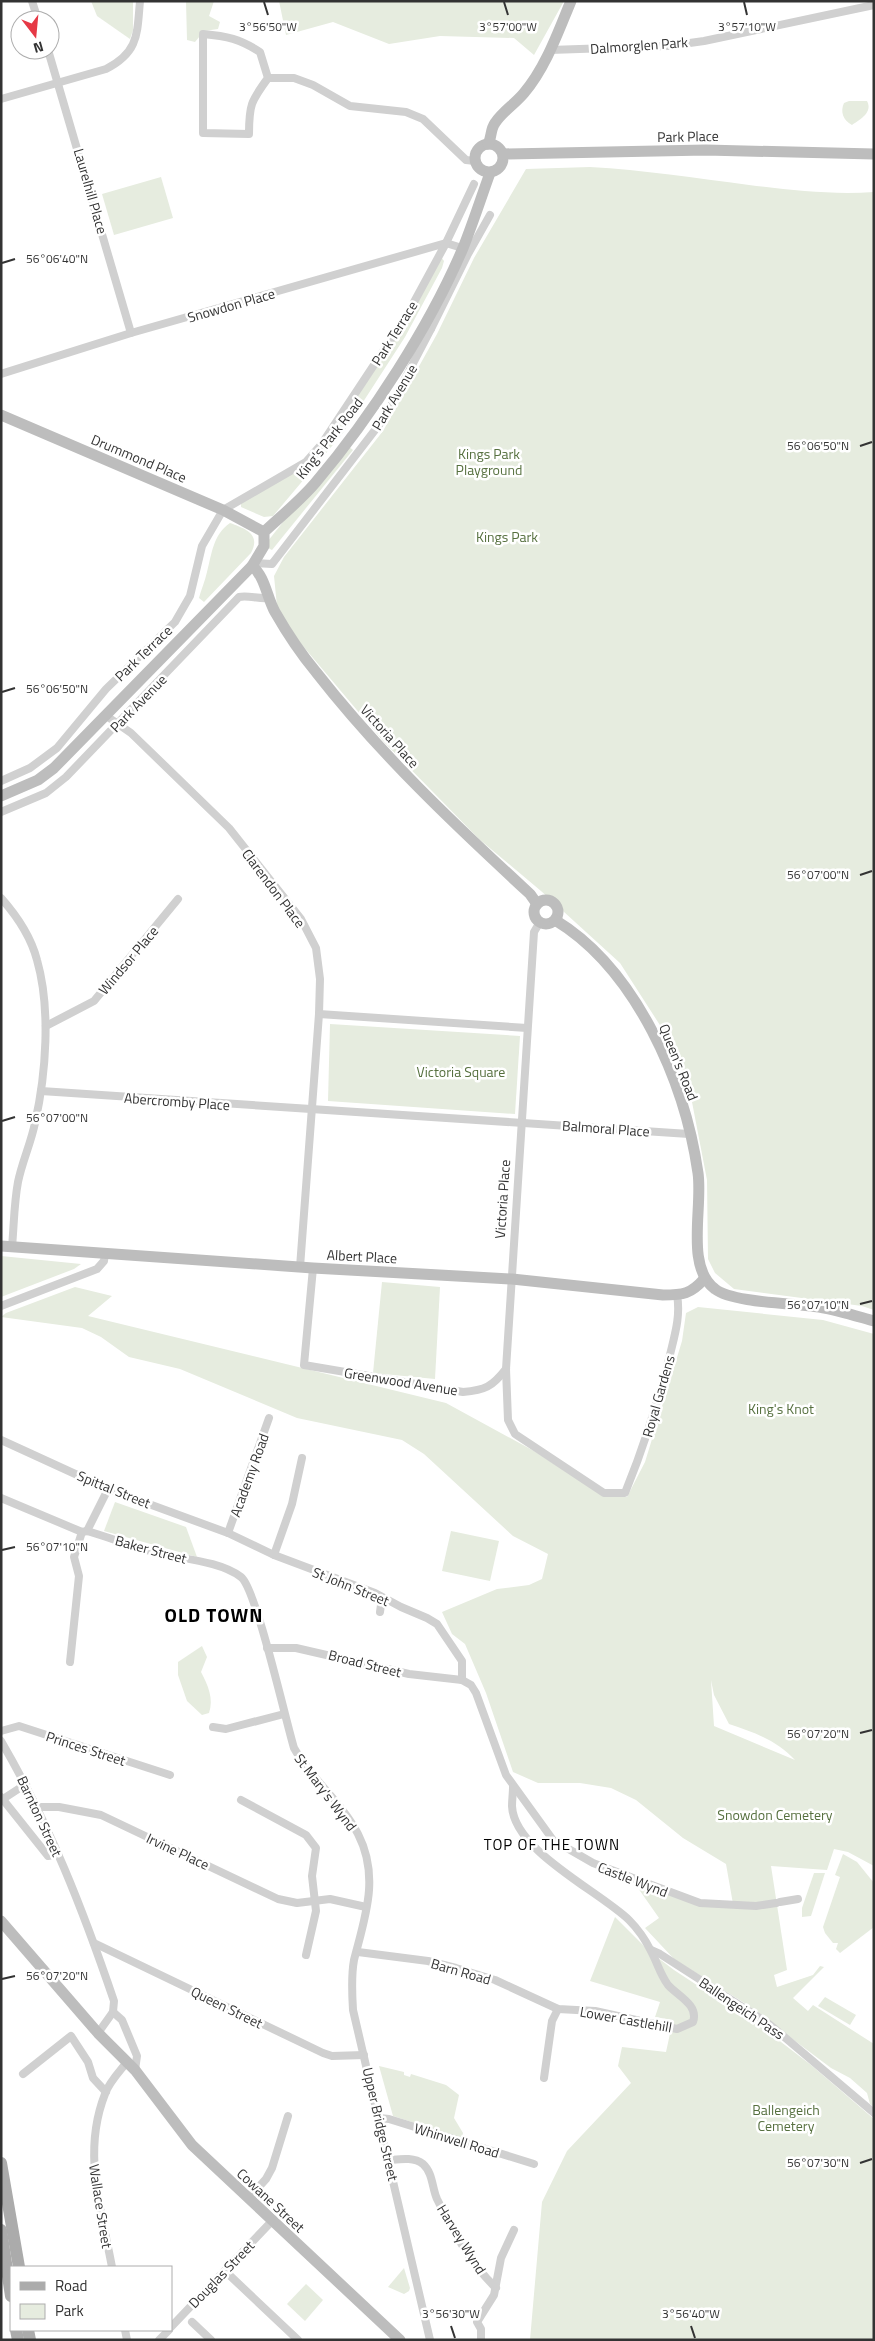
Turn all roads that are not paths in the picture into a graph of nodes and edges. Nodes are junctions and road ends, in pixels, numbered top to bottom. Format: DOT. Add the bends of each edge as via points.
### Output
graph roads {
  1 [pos="140,1"];
  2 [pos="571,1"];
  3 [pos="874,5"];
  4 [pos="550,50"];
  5 [pos="51,60"];
  6 [pos="268,78"];
  7 [pos="58,82"];
  8 [pos="1,99"];
  9 [pos="488,144"];
  10 [pos="503,154"];
  11 [pos="874,154"];
  12 [pos="475,161"];
  13 [pos="490,173"];
  14 [pos="474,184"];
  15 [pos="490,216"];
  16 [pos="446,243"];
  17 [pos="462,248"];
  18 [pos="427,327"];
  19 [pos="131,333"];
  20 [pos="1,374"];
  21 [pos="1,415"];
  22 [pos="222,510"];
  23 [pos="264,532"];
  24 [pos="253,564"];
  25 [pos="268,598"];
  26 [pos="105,715"];
  27 [pos="117,725"];
  28 [pos="1,781"];
  29 [pos="1,796"];
  30 [pos="1,812"];
  31 [pos="1,898"];
  32 [pos="178,899"];
  33 [pos="537,904"];
  34 [pos="555,920"];
  35 [pos="540,922"];
  36 [pos="319,1014"];
  37 [pos="46,1026"];
  38 [pos="527,1028"];
  39 [pos="41,1091"];
  40 [pos="313,1110"];
  41 [pos="522,1122"];
  42 [pos="689,1134"];
  43 [pos="7,1246"];
  44 [pos="106,1253"];
  45 [pos="300,1267"];
  46 [pos="312,1268"];
  47 [pos="512,1279"];
  48 [pos="704,1279"];
  49 [pos="677,1295"];
  50 [pos="1,1306"];
  51 [pos="874,1321"];
  52 [pos="506,1369"];
  53 [pos="269,1418"];
  54 [pos="1,1440"];
  55 [pos="302,1458"];
  56 [pos="108,1489"];
  57 [pos="1,1498"];
  58 [pos="84,1532"];
  59 [pos="228,1533"];
  60 [pos="274,1555"];
  61 [pos="382,1598"];
  62 [pos="380,1612"];
  63 [pos="268,1648"];
  64 [pos="70,1662"];
  65 [pos="462,1680"];
  66 [pos="284,1714"];
  67 [pos="213,1727"];
  68 [pos="1,1731"];
  69 [pos="1,1741"];
  70 [pos="170,1775"];
  71 [pos="26,1784"];
  72 [pos="513,1787"];
  73 [pos="2,1798"];
  74 [pos="241,1800"];
  75 [pos="38,1807"];
  76 [pos="58,1854"];
  77 [pos="798,1899"];
  78 [pos="314,1900"];
  79 [pos="366,1907"];
  80 [pos="1,1921"];
  81 [pos="94,1943"];
  82 [pos="651,1950"];
  83 [pos="358,1952"];
  84 [pos="306,1955"];
  85 [pos="558,2009"];
  86 [pos="113,2012"];
  87 [pos="98,2033"];
  88 [pos="364,2055"];
  89 [pos="131,2066"];
  90 [pos="23,2074"];
  91 [pos="544,2078"];
  92 [pos="106,2092"];
  93 [pos="874,2113"];
  94 [pos="288,2116"];
  95 [pos="379,2118"];
  96 [pos="390,2160"];
  97 [pos="1,2163"];
  98 [pos="534,2164"];
  99 [pos="248,2199"];
  100 [pos="272,2221"];
  101 [pos="1,2230"];
  102 [pos="514,2230"];
  103 [pos="19,2266"];
  104 [pos="112,2266"];
  105 [pos="225,2271"];
  106 [pos="496,2288"];
  107 [pos="10,2289"];
  108 [pos="192,2322"];
  109 [pos="172,2326"];
  110 [pos="211,2340"];
  111 [pos="298,2340"];
  112 [pos="400,2340"];
  113 [pos="430,2340"];
  114 [pos="480,2340"];
  1 -- 7 [label="street" via="135,44 118,63"];
  2 -- 4 [label="street"];
  3 -- 4 [label="street, Dalmorglen Park" via="704,41 668,46"];
  4 -- 9 [label="street" via="523,94 496,120"];
  5 -- 7 [label="street, Laurelhill Place"];
  6 -- 6 [label="street" via="248,110 249,134 203,133 203,34 236,38 260,52"];
  6 -- 12 [label="street" via="294,78 350,106 406,112 423,119 466,160"];
  7 -- 8 [label="street"];
  7 -- 19 [label="street, Laurelhill Place"];
  9 -- 10 [label="street" via="496,146"];
  9 -- 12 [label="street" via="477,151"];
  10 -- 11 [label="street, Park Place" via="706,150"];
  10 -- 13 [label="street" via="501,166"];
  12 -- 13 [label="street" via="479,168"];
  13 -- 17 [label="street, King's Park Road"];
  14 -- 16 [label="street, Park Terrace"];
  15 -- 18 [label="street, Park Avenue"];
  16 -- 17 [label="street"];
  16 -- 19 [label="street, Snowdon Place"];
  16 -- 22 [label="street, Park Terrace" via="407,315 321,445 306,462"];
  17 -- 18 [label="street, King's Park Road"];
  18 -- 23 [label="street, King's Park Road" via="315,483"];
  18 -- 24 [label="street, Park Avenue" via="385,418 272,564"];
  19 -- 20 [label="street, Snowdon Place"];
  21 -- 22 [label="street, Drummond Place"];
  22 -- 23 [label="street, Drummond Place"];
  22 -- 28 [label="street, Park Terrace" via="202,546 190,596 175,622 106,689 57,748 30,768"];
  23 -- 24 [label="street" via="264,546"];
  24 -- 25 [label="street, Victoria Place"];
  24 -- 26 [label="street"];
  25 -- 27 [label="street, Park Avenue" via="239,597"];
  25 -- 33 [label="street, Victoria Place" via="296,645 350,714 415,786"];
  26 -- 27 [label="street, Clarendon Place"];
  26 -- 29 [label="street" via="54,768 38,780"];
  27 -- 30 [label="street, Park Avenue" via="46,793"];
  27 -- 36 [label="street, Clarendon Place" via="131,733 229,828 301,919 316,948 320,979"];
  31 -- 37 [label="street" via="15,913 37,961"];
  32 -- 37 [label="street, Windsor Place" via="94,1001"];
  33 -- 34 [label="street" via="543,900 554,903 558,909"];
  33 -- 35 [label="street" via="534,914"];
  34 -- 35 [label="street" via="548,924"];
  34 -- 42 [label="street, Queen's Road" via="574,931 604,961 650,1026 678,1091"];
  35 -- 38 [label="street" via="534,932"];
  36 -- 38 [label="street"];
  36 -- 40 [label="street, Clarendon Place"];
  37 -- 39 [label="street"];
  38 -- 41 [label="street"];
  39 -- 40 [label="street, Abercromby Place"];
  39 -- 43 [label="street" via="36,1123 18,1183"];
  40 -- 41 [label="street"];
  40 -- 45 [label="street, Clarendon Place"];
  41 -- 42 [label="street, Balmoral Place"];
  41 -- 47 [label="street, Victoria Place"];
  42 -- 48 [label="street, Queen's Road" via="700,1190 697,1258"];
  43 -- 44 [label="street, Albert Place"];
  44 -- 45 [label="street, Albert Place"];
  44 -- 50 [label="street" via="97,1269"];
  45 -- 46 [label="street, Albert Place"];
  46 -- 47 [label="street, Albert Place"];
  46 -- 52 [label="street, Greenwood Avenue" via="304,1365 463,1392 483,1390"];
  47 -- 49 [label="street, Albert Place"];
  47 -- 52 [label="street, Victoria Place"];
  48 -- 49 [label="street, Albert Place" via="694,1291"];
  48 -- 51 [label="street" via="715,1290 732,1296 819,1307"];
  49 -- 52 [label="street, Royal Gardens" via="678,1320 658,1402 648,1436 624,1493 604,1493 515,1434 508,1420"];
  53 -- 59 [label="street, Academy Road"];
  54 -- 56 [label="street, Spittal Street"];
  55 -- 60 [label="street" via="292,1504"];
  56 -- 58 [label="street"];
  56 -- 59 [label="street, Spittal Street"];
  57 -- 58 [label="street, Baker Street"];
  58 -- 63 [label="street, Baker Street" via="236,1574 247,1584"];
  58 -- 64 [label="street" via="74,1557 79,1576"];
  59 -- 60 [label="street, St John Street"];
  60 -- 61 [label="street, St John Street"];
  61 -- 62 [label="street"];
  61 -- 65 [label="street, St John Street" via="437,1624 462,1661"];
  63 -- 65 [label="street, Broad Street" via="296,1648 409,1674"];
  63 -- 66 [label="street, St Mary's Wynd"];
  65 -- 72 [label="street, Castle Wynd" via="476,1693 497,1756"];
  66 -- 67 [label="street" via="226,1729"];
  66 -- 79 [label="street, St Mary's Wynd" via="299,1758 337,1801 358,1834 370,1871"];
  68 -- 70 [label="street, Princes Street" via="19,1726"];
  69 -- 71 [label="street, Barnton Street"];
  71 -- 73 [label="street"];
  71 -- 75 [label="street, Barnton Street"];
  72 -- 77 [label="street, Castle Wynd" via="553,1840 576,1855 642,1883 700,1903 756,1906"];
  72 -- 82 [label="street" via="512,1808 532,1845 550,1862 614,1907"];
  73 -- 76 [label="street" via="48,1856"];
  74 -- 78 [label="street" via="312,1840 316,1855 312,1876"];
  75 -- 76 [label="street, Barnton Street"];
  75 -- 78 [label="street, Irvine Place" via="59,1807 101,1815 278,1898 297,1903"];
  76 -- 81 [label="street, Barnton Street"];
  78 -- 79 [label="street, Irvine Place" via="330,1899"];
  78 -- 84 [label="street" via="316,1911"];
  79 -- 83 [label="street, Upper Bridge Street"];
  80 -- 87 [label="street, Cowane Street"];
  81 -- 86 [label="street" via="114,2001"];
  81 -- 88 [label="street, Queen Street" via="323,2053 332,2056"];
  82 -- 85 [label="street, Lower Castlehill" via="668,1985 693,2008 696,2015 686,2027 677,2029 595,2011"];
  82 -- 93 [label="street, Ballengeich Pass" via="769,2024"];
  83 -- 85 [label="street, Barn Road" via="456,1968 495,1980"];
  83 -- 88 [label="street, Upper Bridge Street" via="352,1974 352,1994"];
  85 -- 91 [label="street" via="552,2021"];
  86 -- 87 [label="street"];
  86 -- 89 [label="street" via="122,2020 137,2056"];
  87 -- 89 [label="street, Cowane Street"];
  88 -- 95 [label="street, Upper Bridge Street"];
  89 -- 92 [label="street, Wallace Street"];
  89 -- 99 [label="street, Cowane Street" via="192,2145"];
  90 -- 92 [label="street" via="71,2036 88,2062 93,2078"];
  92 -- 104 [label="street, Wallace Street" via="95,2129 93,2168"];
  94 -- 99 [label="street" via="272,2168"];
  95 -- 96 [label="street, Upper Bridge Street"];
  95 -- 98 [label="street, Whinwell Road"];
  96 -- 106 [label="street, Harvey Wynd" via="405,2158 425,2166 448,2221 477,2268"];
  96 -- 113 [label="street, Upper Bridge Street"];
  97 -- 103 [label="main road"];
  99 -- 100 [label="street, Cowane Street"];
  100 -- 105 [label="street, Douglas Street"];
  100 -- 112 [label="street, Cowane Street"];
  101 -- 107 [label="main road"];
  102 -- 106 [label="street" via="501,2258"];
  105 -- 109 [label="street, Douglas Street"];
  105 -- 111 [label="street"];
  106 -- 114 [label="street" via="477,2322 481,2329"];
  108 -- 110 [label="street"];
}
